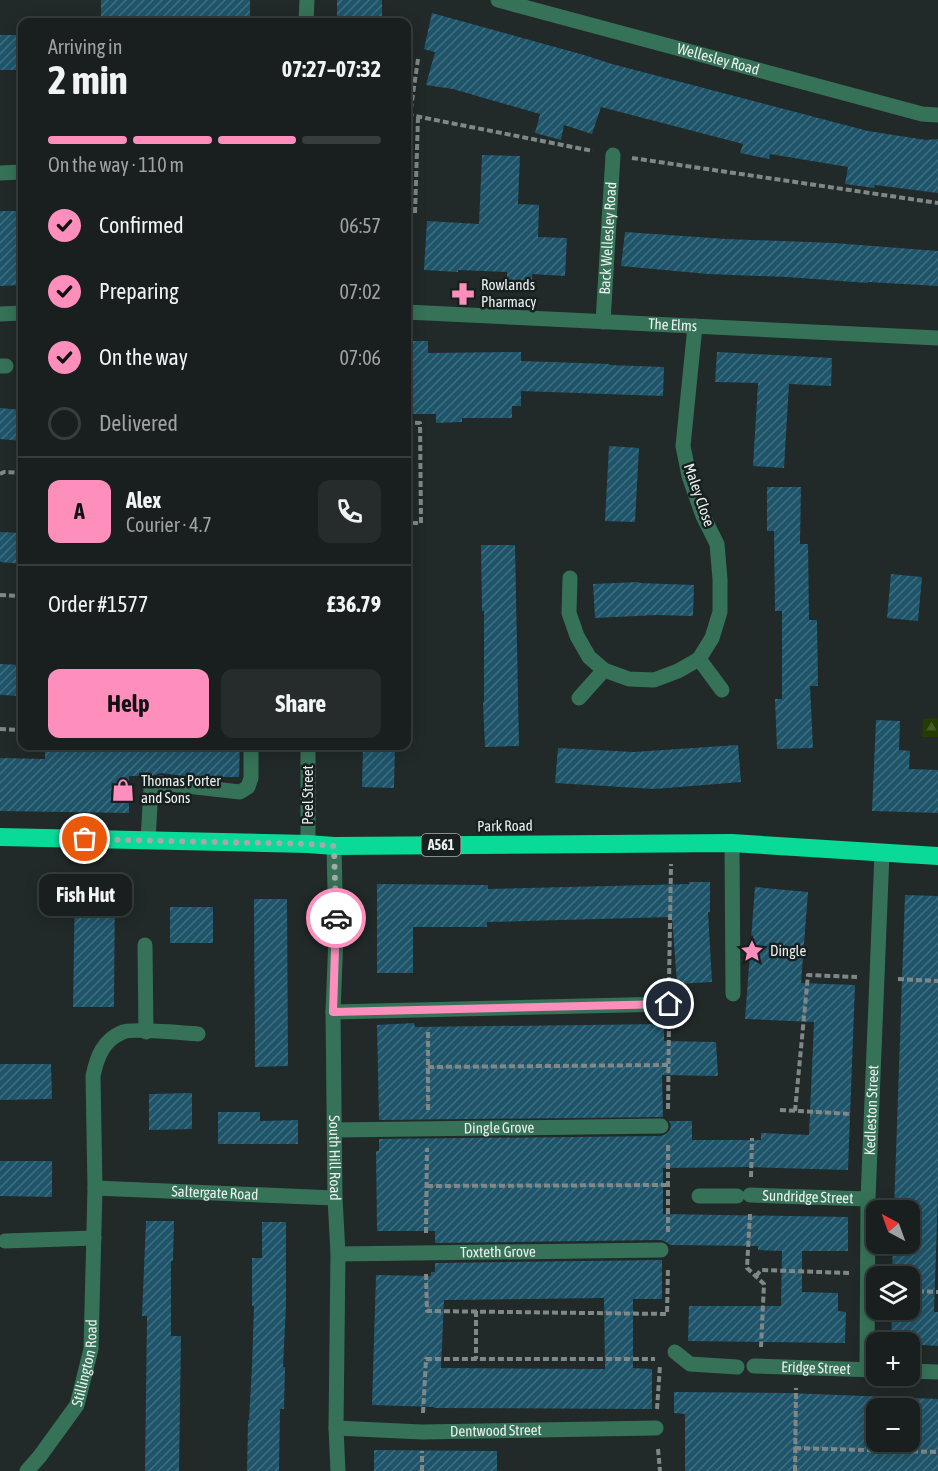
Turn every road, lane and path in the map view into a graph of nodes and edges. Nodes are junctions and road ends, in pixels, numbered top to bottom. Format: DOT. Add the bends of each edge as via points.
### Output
graph roads {
  1 [pos="307,0"];
  2 [pos="498,0"];
  3 [pos="306,18"];
  4 [pos="418,59"];
  5 [pos="411,108"];
  6 [pos="411,115"];
  7 [pos="938,115"];
  8 [pos="418,117"];
  9 [pos="613,155"];
  10 [pos="18,172"];
  11 [pos="0,173"];
  12 [pos="938,203"];
  13 [pos="415,213"];
  14 [pos="411,312"];
  15 [pos="18,313"];
  16 [pos="0,314"];
  17 [pos="603,322"];
  18 [pos="696,326"];
  19 [pos="938,338"];
  20 [pos="411,422"];
  21 [pos="18,473"];
  22 [pos="0,474"];
  23 [pos="411,523"];
  24 [pos="570,578"];
  25 [pos="0,595"];
  26 [pos="18,596"];
  27 [pos="699,659"];
  28 [pos="604,670"];
  29 [pos="722,690"];
  30 [pos="579,698"];
  31 [pos="0,729"];
  32 [pos="18,730"];
  33 [pos="251,750"];
  34 [pos="308,750"];
  35 [pos="0,837"];
  36 [pos="148,840"];
  37 [pos="672,843"];
  38 [pos="732,843"];
  39 [pos="308,844"];
  40 [pos="334,846"];
  41 [pos="882,853"];
  42 [pos="938,856"];
  43 [pos="145,945"];
  44 [pos="877,978"];
  45 [pos="938,981"];
  46 [pos="733,994"];
  47 [pos="669,1004"];
  48 [pos="429,1009"];
  49 [pos="333,1012"];
  50 [pos="146,1032"];
  51 [pos="198,1034"];
  52 [pos="669,1065"];
  53 [pos="428,1067"];
  54 [pos="780,1110"];
  55 [pos="795,1111"];
  56 [pos="871,1115"];
  57 [pos="665,1123"];
  58 [pos="428,1129"];
  59 [pos="335,1130"];
  60 [pos="752,1138"];
  61 [pos="668,1141"];
  62 [pos="668,1185"];
  63 [pos="427,1186"];
  64 [pos="95,1188"];
  65 [pos="699,1196"];
  66 [pos="744,1196"];
  67 [pos="335,1198"];
  68 [pos="868,1199"];
  69 [pos="668,1232"];
  70 [pos="94,1238"];
  71 [pos="5,1241"];
  72 [pos="661,1250"];
  73 [pos="426,1253"];
  74 [pos="338,1254"];
  75 [pos="868,1266"];
  76 [pos="668,1267"];
  77 [pos="866,1273"];
  78 [pos="756,1276"];
  79 [pos="920,1291"];
  80 [pos="938,1292"];
  81 [pos="476,1311"];
  82 [pos="675,1352"];
  83 [pos="476,1359"];
  84 [pos="757,1366"];
  85 [pos="737,1367"];
  86 [pos="796,1367"];
  87 [pos="866,1370"];
  88 [pos="920,1371"];
  89 [pos="938,1372"];
  90 [pos="336,1428"];
  91 [pos="656,1428"];
  92 [pos="422,1432"];
  93 [pos="795,1448"];
  94 [pos="938,1452"];
  95 [pos="27,1471"];
  96 [pos="338,1471"];
  97 [pos="660,1471"];
  98 [pos="795,1471"];
  1 -- 3 [label="street"];
  2 -- 7 [label="street, Wellesley Road" via="922,114"];
  4 -- 5 [label="path"];
  6 -- 8 [label="path"];
  8 -- 9 [label="path"];
  8 -- 13 [label="path"];
  9 -- 12 [label="path"];
  9 -- 17 [label="street, Back Wellesley Road"];
  10 -- 11 [label="street"];
  14 -- 17 [label="street, The Elms"];
  15 -- 16 [label="street"];
  17 -- 18 [label="street, The Elms"];
  18 -- 19 [label="street, The Elms"];
  18 -- 27 [label="street, Maley Close" via="683,446 689,476 717,544 720,579 720,612 712,638"];
  20 -- 23 [label="path" via="420,423 421,523"];
  21 -- 22 [label="path"];
  24 -- 28 [label="street" via="569,613 577,636 589,657"];
  25 -- 26 [label="path"];
  27 -- 28 [label="street" via="654,680 629,680"];
  27 -- 29 [label="street"];
  28 -- 30 [label="street"];
  31 -- 32 [label="path"];
  33 -- 36 [label="street" via="251,778 248,787 240,792 160,783 151,788"];
  34 -- 39 [label="street, Peel Street"];
  35 -- 36 [label="highway, Park Road / A561"];
  36 -- 39 [label="highway, Park Road / A561"];
  37 -- 38 [label="highway, Park Road / A561"];
  37 -- 40 [label="highway, Park Road / A561"];
  37 -- 47 [label="path"];
  38 -- 41 [label="highway, Park Road / A561"];
  38 -- 46 [label="street"];
  39 -- 40 [label="highway, Park Road / A561"];
  40 -- 49 [label="street, South Hill Road"];
  41 -- 42 [label="highway, Park Road / A561"];
  41 -- 44 [label="street, Kedleston Street"];
  43 -- 50 [label="street"];
  44 -- 45 [label="path"];
  44 -- 55 [label="path" via="808,975"];
  44 -- 56 [label="street, Kedleston Street"];
  47 -- 48 [label="street"];
  47 -- 52 [label="path"];
  48 -- 49 [label="street"];
  48 -- 53 [label="path"];
  49 -- 59 [label="street, South Hill Road"];
  50 -- 51 [label="street, Stillington Road"];
  50 -- 64 [label="street, Stillington Road" via="124,1031 107,1042 97,1058 93,1076"];
  52 -- 53 [label="path"];
  52 -- 57 [label="path"];
  53 -- 58 [label="path"];
  54 -- 55 [label="path"];
  55 -- 56 [label="path"];
  56 -- 68 [label="street, Kedleston Street"];
  57 -- 58 [label="street, Dingle Grove"];
  58 -- 59 [label="street, Dingle Grove"];
  58 -- 63 [label="path"];
  59 -- 67 [label="street, South Hill Road"];
  60 -- 66 [label="path"];
  61 -- 62 [label="path"];
  62 -- 63 [label="path"];
  62 -- 69 [label="path"];
  63 -- 73 [label="path"];
  64 -- 67 [label="street, Saltergate Road"];
  64 -- 70 [label="street, Stillington Road"];
  65 -- 66 [label="street, Sundridge Street"];
  66 -- 68 [label="street, Sundridge Street"];
  66 -- 78 [label="path" via="747,1268"];
  67 -- 74 [label="street, South Hill Road"];
  68 -- 75 [label="street, Kedleston Street"];
  70 -- 71 [label="street"];
  70 -- 95 [label="street, Stillington Road" via="91,1348 77,1406"];
  72 -- 73 [label="street, Toxteth Grove"];
  73 -- 74 [label="street, Toxteth Grove"];
  73 -- 81 [label="path" via="427,1311"];
  74 -- 90 [label="street, South Hill Road"];
  76 -- 81 [label="path" via="668,1314"];
  77 -- 78 [label="path" via="761,1270"];
  78 -- 84 [label="path" via="764,1284"];
  79 -- 80 [label="path"];
  81 -- 83 [label="path"];
  82 -- 85 [label="street" via="690,1364"];
  83 -- 91 [label="path" via="660,1359"];
  83 -- 92 [label="path" via="426,1359"];
  84 -- 86 [label="street, Eridge Street"];
  86 -- 87 [label="street, Eridge Street"];
  86 -- 93 [label="path"];
  88 -- 89 [label="street"];
  90 -- 92 [label="street, Dentwood Street"];
  90 -- 96 [label="street, South Hill Road"];
  91 -- 92 [label="street, Dentwood Street"];
  91 -- 97 [label="path"];
  93 -- 94 [label="path"];
  93 -- 98 [label="path"];
}
